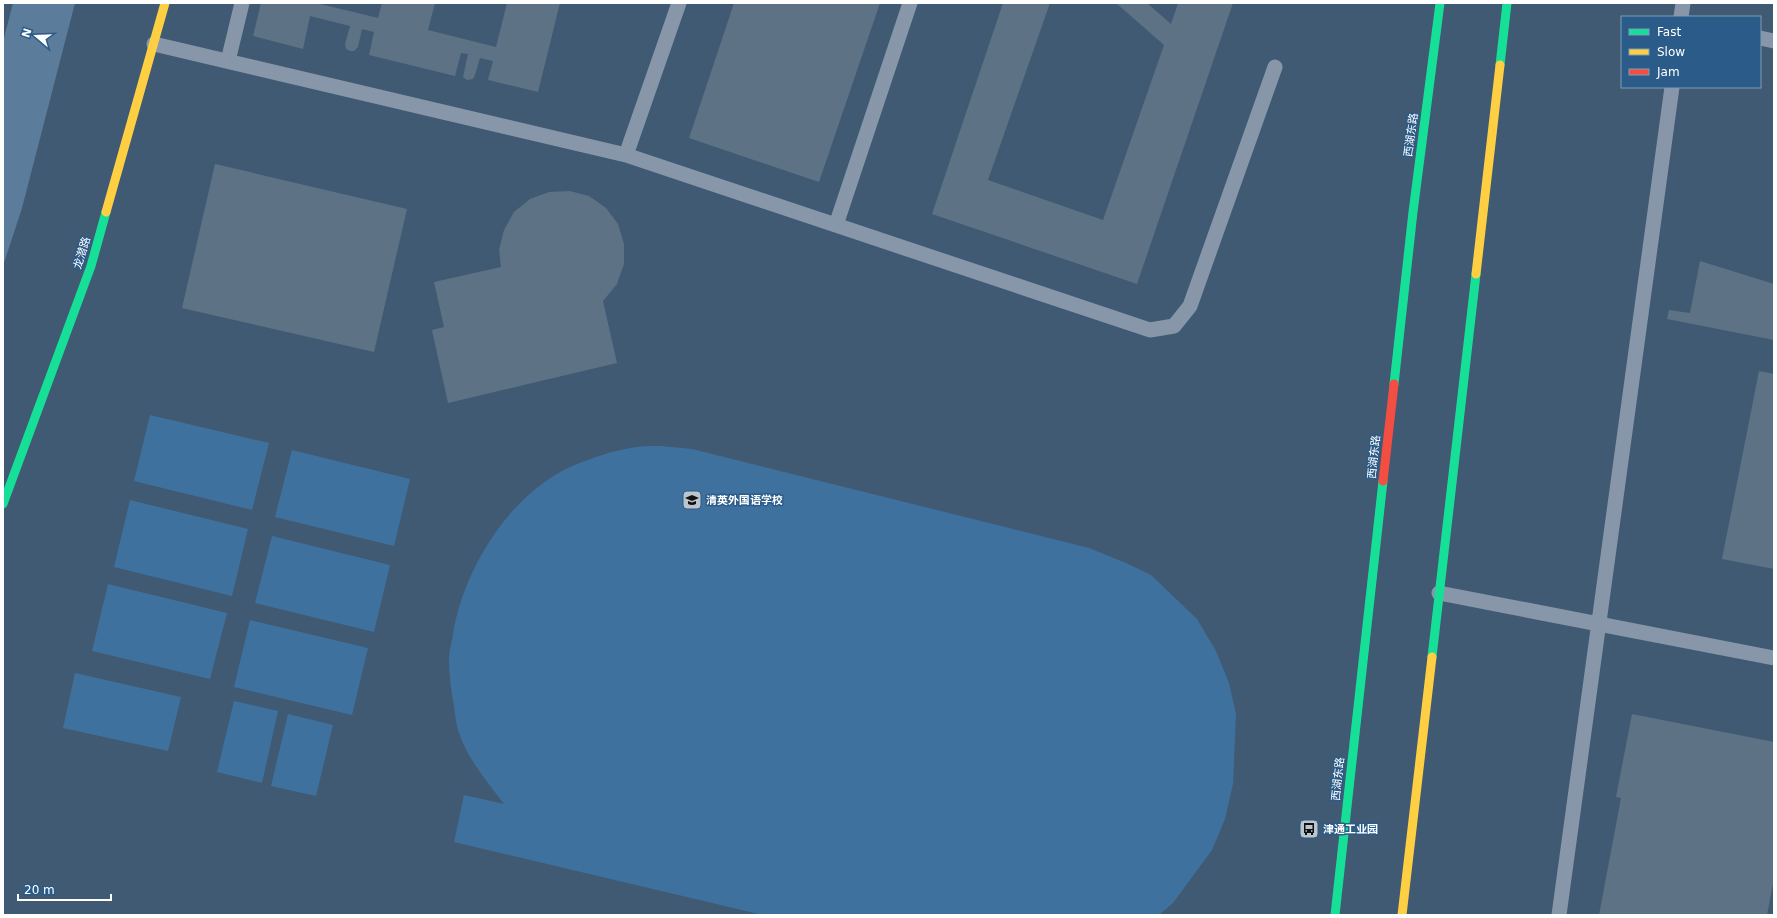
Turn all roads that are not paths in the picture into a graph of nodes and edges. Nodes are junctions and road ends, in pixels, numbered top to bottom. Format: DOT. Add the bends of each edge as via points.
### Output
graph roads {
  1 [pos="165,3"];
  2 [pos="242,3"];
  3 [pos="679,3"];
  4 [pos="910,3"];
  5 [pos="1440,3"];
  6 [pos="1507,3"];
  7 [pos="1683,3"];
  8 [pos="1681,16"];
  9 [pos="1761,38"];
  10 [pos="1774,41"];
  11 [pos="154,44"];
  12 [pos="228,61"];
  13 [pos="1275,67"];
  14 [pos="1672,88"];
  15 [pos="626,155"];
  16 [pos="838,219"];
  17 [pos="3,504"];
  18 [pos="1439,593"];
  19 [pos="1598,624"];
  20 [pos="1774,658"];
  21 [pos="1335,915"];
  22 [pos="1402,915"];
  23 [pos="1559,915"];
  1 -- 11 [label="main road, 龙潜路"];
  2 -- 12 [label="lane"];
  3 -- 15 [label="lane"];
  4 -- 16 [label="lane"];
  5 -- 21 [label="main road, 西湖东路" via="1413,212"];
  6 -- 18 [label="main road"];
  7 -- 8 [label="lane"];
  9 -- 10 [label="lane"];
  11 -- 12 [label="lane"];
  11 -- 17 [label="main road, 龙潜路" via="91,266"];
  12 -- 15 [label="lane"];
  13 -- 15 [label="lane" via="1190,306 1174,326 1150,330"];
  14 -- 19 [label="lane"];
  18 -- 19 [label="lane"];
  18 -- 22 [label="main road"];
  19 -- 20 [label="lane"];
  19 -- 23 [label="lane"];
}
